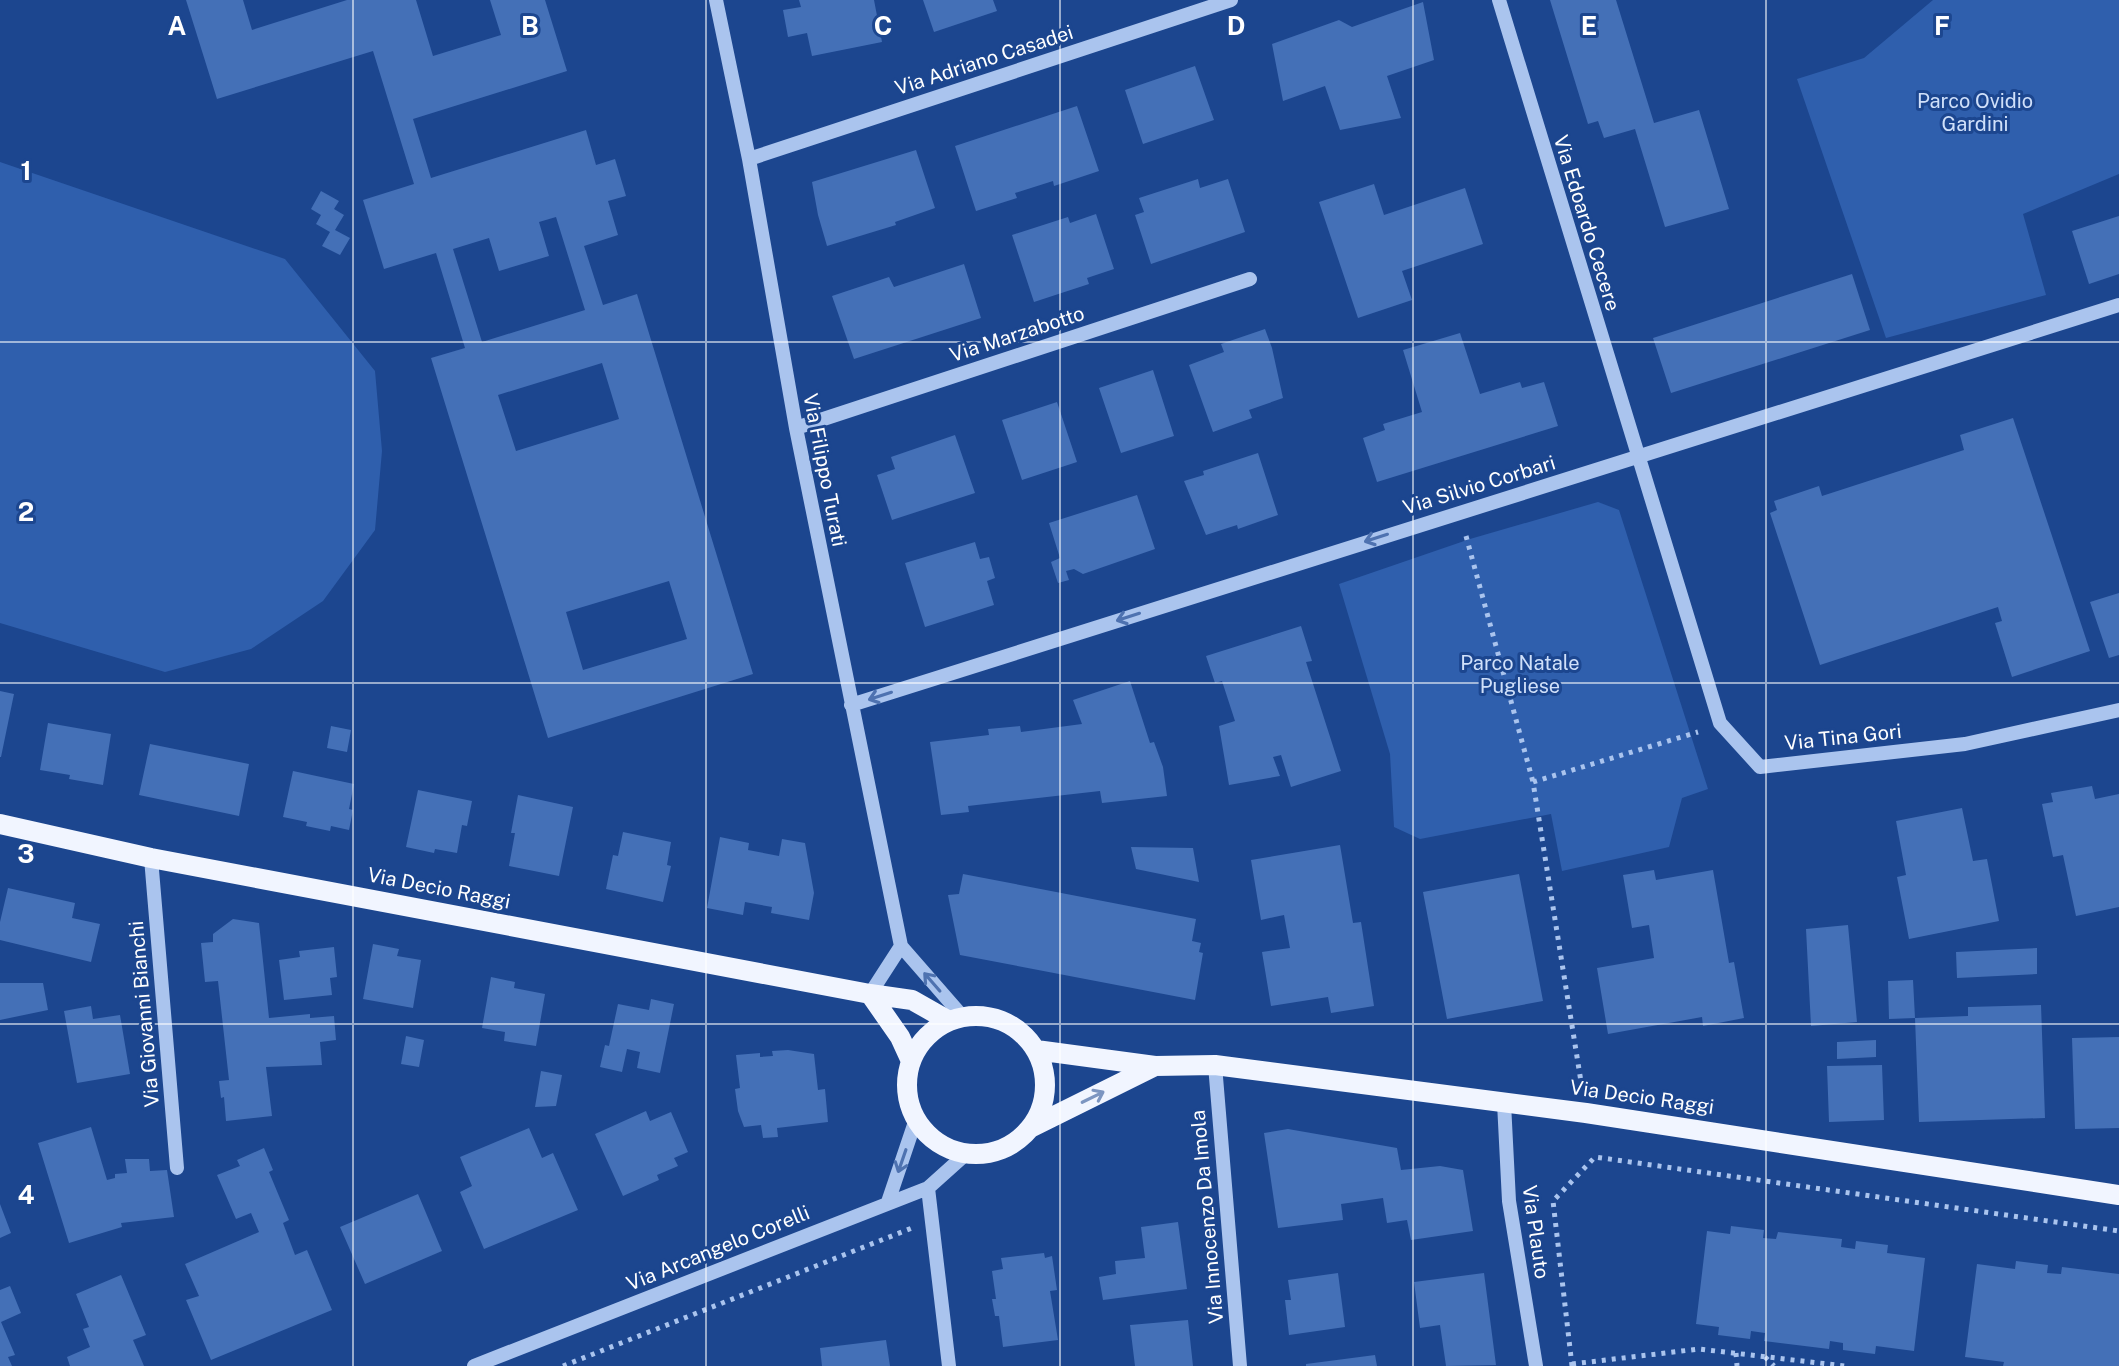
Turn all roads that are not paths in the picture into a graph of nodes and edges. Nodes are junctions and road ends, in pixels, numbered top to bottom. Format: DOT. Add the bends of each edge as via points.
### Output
graph roads {
  1 [pos="716,0"];
  2 [pos="1231,0"];
  3 [pos="1499,0"];
  4 [pos="749,159"];
  5 [pos="1250,279"];
  6 [pos="2119,305"];
  7 [pos="796,428"];
  8 [pos="1638,458"];
  9 [pos="851,705"];
  10 [pos="2119,710"];
  11 [pos="0,824"];
  12 [pos="151,858"];
  13 [pos="901,946"];
  14 [pos="870,994"];
  15 [pos="956,1019"];
  16 [pos="1036,1050"];
  17 [pos="911,1061"];
  18 [pos="1215,1065"];
  19 [pos="1155,1066"];
  20 [pos="1504,1103"];
  21 [pos="916,1119"];
  22 [pos="1030,1128"];
  23 [pos="967,1153"];
  24 [pos="177,1168"];
  25 [pos="928,1188"];
  26 [pos="2119,1195"];
  27 [pos="888,1202"];
  28 [pos="474,1366"];
  29 [pos="949,1366"];
  30 [pos="1240,1366"];
  31 [pos="1536,1366"];
  1 -- 4 [label="street, Via Filippo Turati"];
  2 -- 4 [label="street, Via Adriano Casadei"];
  3 -- 8 [label="street, Via Edoardo Cecere"];
  4 -- 7 [label="street, Via Filippo Turati"];
  5 -- 7 [label="street, Via Marzabotto"];
  6 -- 8 [label="street, Via Silvio Corbari"];
  7 -- 9 [label="street, Via Filippo Turati"];
  8 -- 9 [label="street, Via Silvio Corbari, one-way"];
  8 -- 10 [label="street, Via Tina Gori" via="1720,723 1760,767 1965,744"];
  9 -- 13 [label="street, Via Filippo Turati"];
  11 -- 12 [label="main road, Via Decio Raggi"];
  12 -- 14 [label="main road, Via Decio Raggi"];
  12 -- 24 [label="street, Via Giovanni Bianchi"];
  13 -- 14 [label="street"];
  15 -- 13 [label="street, Via Filippo Turati, one-way"];
  14 -- 15 [label="main road, Via Decio Raggi" via="912,1000"];
  14 -- 17 [label="main road"];
  15 -- 16 [label="main road" via="984,1016 1005,1022"];
  15 -- 17 [label="main road" via="933,1031"];
  16 -- 19 [label="main road, Via Decio Raggi"];
  16 -- 22 [label="main road" via="1045,1090"];
  17 -- 21 [label="main road" via="908,1101"];
  18 -- 19 [label="main road, Via Decio Raggi"];
  18 -- 20 [label="main road, Via Decio Raggi"];
  18 -- 30 [label="street, Via Innocenzo Da Imola"];
  22 -- 19 [label="main road, Via Decio Raggi, one-way"];
  20 -- 26 [label="main road, Via Decio Raggi"];
  20 -- 31 [label="street, Via Plauto" via="1509,1201"];
  21 -- 23 [label="main road" via="929,1136"];
  21 -- 27 [label="street, one-way"];
  22 -- 23 [label="main road" via="1002,1148"];
  23 -- 25 [label="street, Via Arcangelo Corelli"];
  25 -- 27 [label="street, Via Arcangelo Corelli"];
  25 -- 29 [label="street"];
  27 -- 28 [label="street, Via Arcangelo Corelli"];
}
